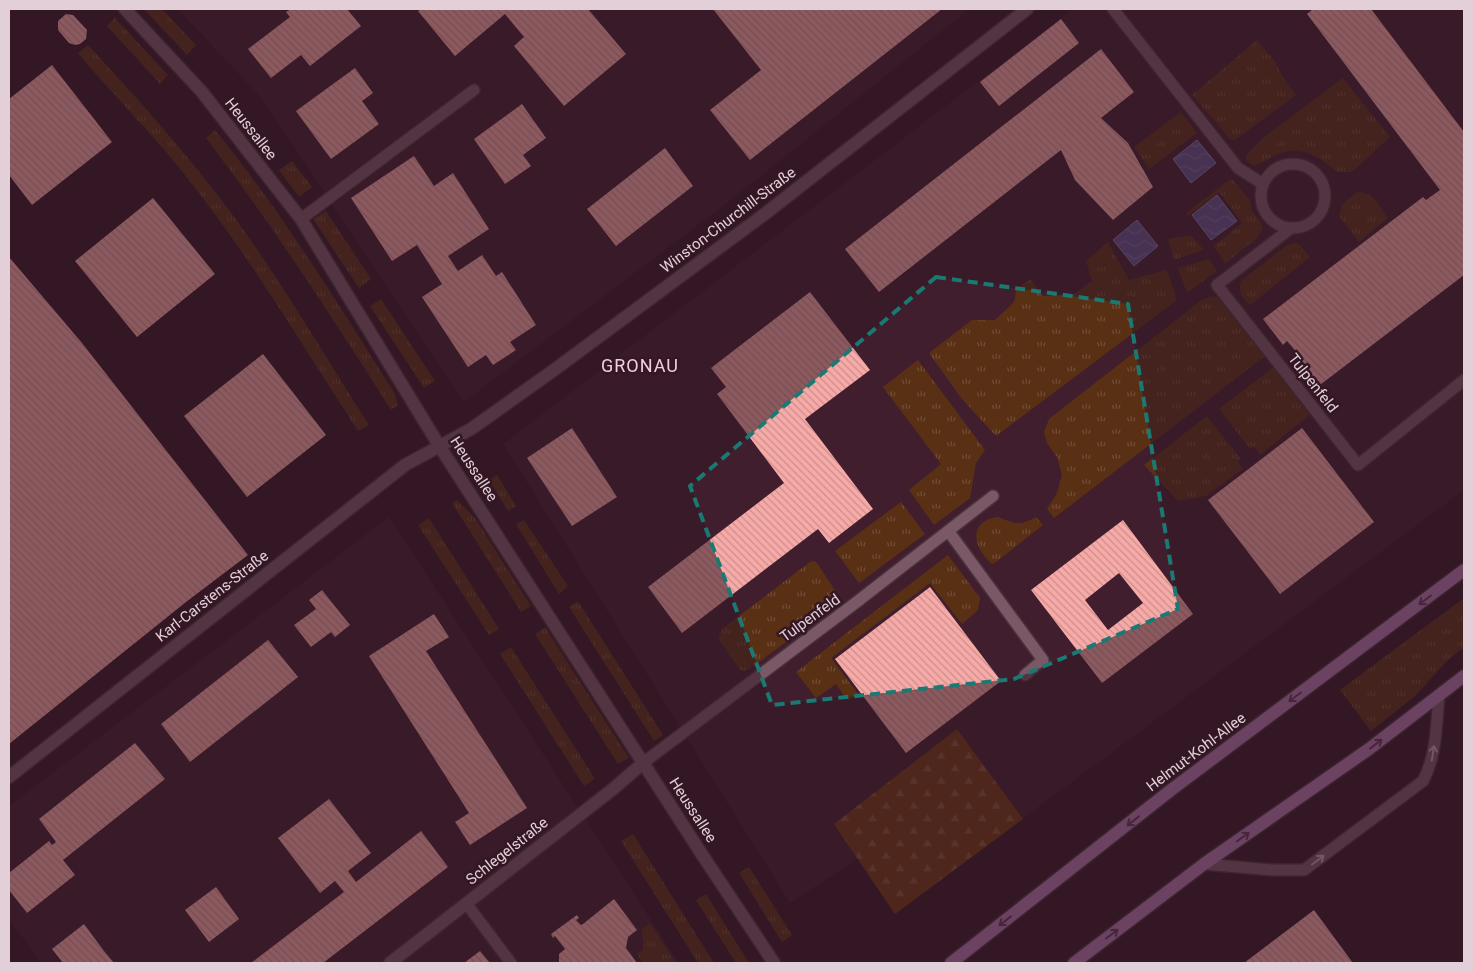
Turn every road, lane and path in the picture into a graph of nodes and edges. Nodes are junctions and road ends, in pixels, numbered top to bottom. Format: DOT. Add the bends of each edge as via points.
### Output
graph roads {
  1 [pos="125,9"];
  2 [pos="1027,9"];
  3 [pos="1113,9"];
  4 [pos="474,90"];
  5 [pos="1263,184"];
  6 [pos="301,219"];
  7 [pos="1290,229"];
  8 [pos="1464,380"];
  9 [pos="440,447"];
  10 [pos="993,496"];
  11 [pos="949,532"];
  12 [pos="1464,570"];
  13 [pos="1025,675"];
  14 [pos="1464,676"];
  15 [pos="1439,696"];
  16 [pos="644,763"];
  17 [pos="9,777"];
  18 [pos="1204,864"];
  19 [pos="466,903"];
  20 [pos="390,963"];
  21 [pos="511,963"];
  22 [pos="774,963"];
  23 [pos="951,963"];
  24 [pos="1074,963"];
  1 -- 6 [label="street, Heussallee" via="202,92"];
  2 -- 9 [label="street, Winston-Churchill-Straße" via="752,223 554,370"];
  3 -- 5 [label="lane" via="1238,168"];
  4 -- 6 [label="lane"];
  5 -- 7 [label="lane" via="1261,194 1265,213 1272,221"];
  5 -- 7 [label="lane" via="1277,168 1292,164 1308,167 1322,182 1325,203 1322,213 1307,226"];
  6 -- 9 [label="street, Heussallee"];
  7 -- 8 [label="lane, Tulpenfeld" via="1217,285 1358,465"];
  9 -- 16 [label="street, Heussallee"];
  9 -- 17 [label="street, Karl-Carstens-Straße" via="405,465"];
  10 -- 11 [label="lane, Tulpenfeld"];
  11 -- 13 [label="lane" via="1043,660"];
  11 -- 16 [label="lane, Tulpenfeld"];
  12 -- 23 [label="main road, Helmut-Kohl-Allee, one-way" via="1171,790"];
  14 -- 15 [label="main road"];
  18 -- 15 [label="main road, one-way"];
  18 -- 15 [label="lane, one-way" via="1304,870 1423,781 1434,753"];
  16 -- 19 [label="street, Schlegelstraße"];
  16 -- 22 [label="street, Heussallee"];
  24 -- 18 [label="main road, one-way"];
  19 -- 20 [label="street, Schlegelstraße"];
  19 -- 21 [label="lane"];
}
